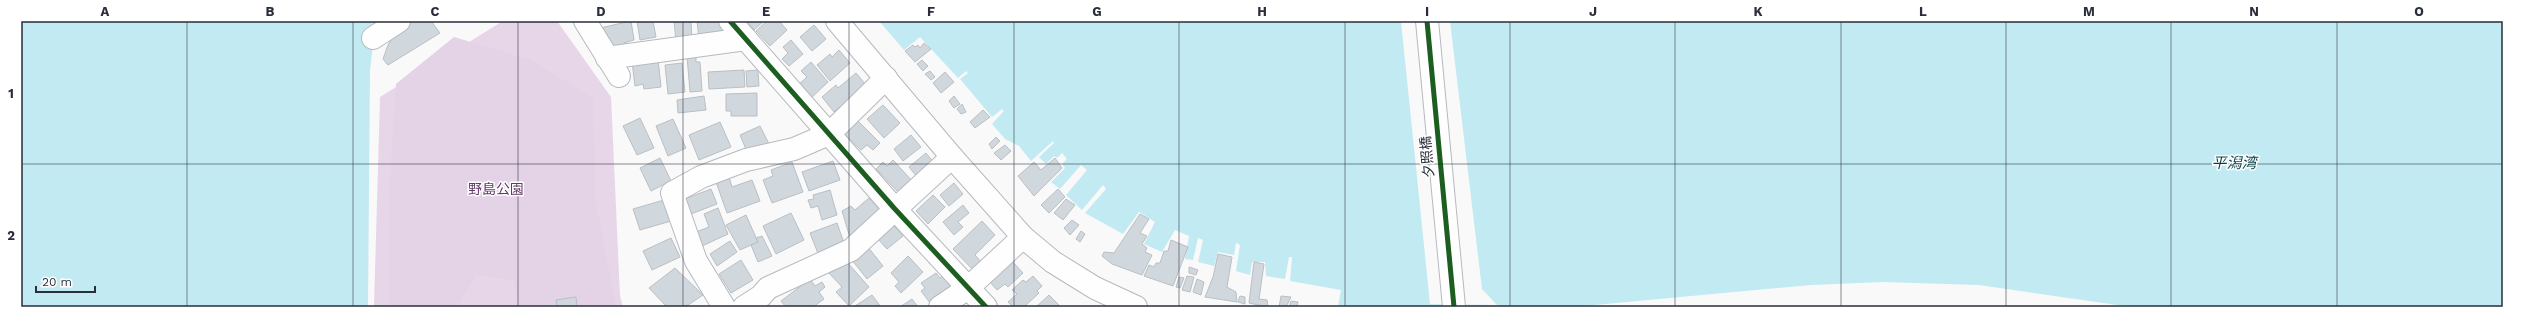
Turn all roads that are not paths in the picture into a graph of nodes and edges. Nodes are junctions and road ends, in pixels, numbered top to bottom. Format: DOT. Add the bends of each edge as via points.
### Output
graph roads {
  1 [pos="399,21"];
  2 [pos="585,21"];
  3 [pos="730,21"];
  4 [pos="837,21"];
  5 [pos="1427,21"];
  6 [pos="373,38"];
  7 [pos="746,39"];
  8 [pos="607,58"];
  9 [pos="619,76"];
  10 [pos="886,78"];
  11 [pos="829,134"];
  12 [pos="952,157"];
  13 [pos="894,208"];
  14 [pos="1023,237"];
  15 [pos="968,288"];
  16 [pos="1093,298"];
  17 [pos="1453,299"];
  18 [pos="715,304"];
  19 [pos="744,307"];
  20 [pos="940,307"];
  21 [pos="986,307"];
  22 [pos="1136,307"];
  1 -- 6 [label="street"];
  2 -- 8 [label="street"];
  3 -- 7 [label="street"];
  4 -- 10 [label="street"];
  5 -- 17 [label="street, 夕照橋"];
  7 -- 8 [label="street"];
  7 -- 11 [label="street"];
  8 -- 9 [label="street"];
  10 -- 11 [label="street"];
  10 -- 12 [label="street"];
  11 -- 13 [label="street"];
  11 -- 18 [label="street" via="794,149 746,160 701,177 672,193 696,261"];
  12 -- 13 [label="street"];
  12 -- 14 [label="street"];
  13 -- 15 [label="street"];
  13 -- 19 [label="street" via="851,250 768,288"];
  14 -- 15 [label="street"];
  14 -- 16 [label="street"];
  15 -- 20 [label="street"];
  15 -- 21 [label="street"];
  16 -- 22 [label="street"];
}
